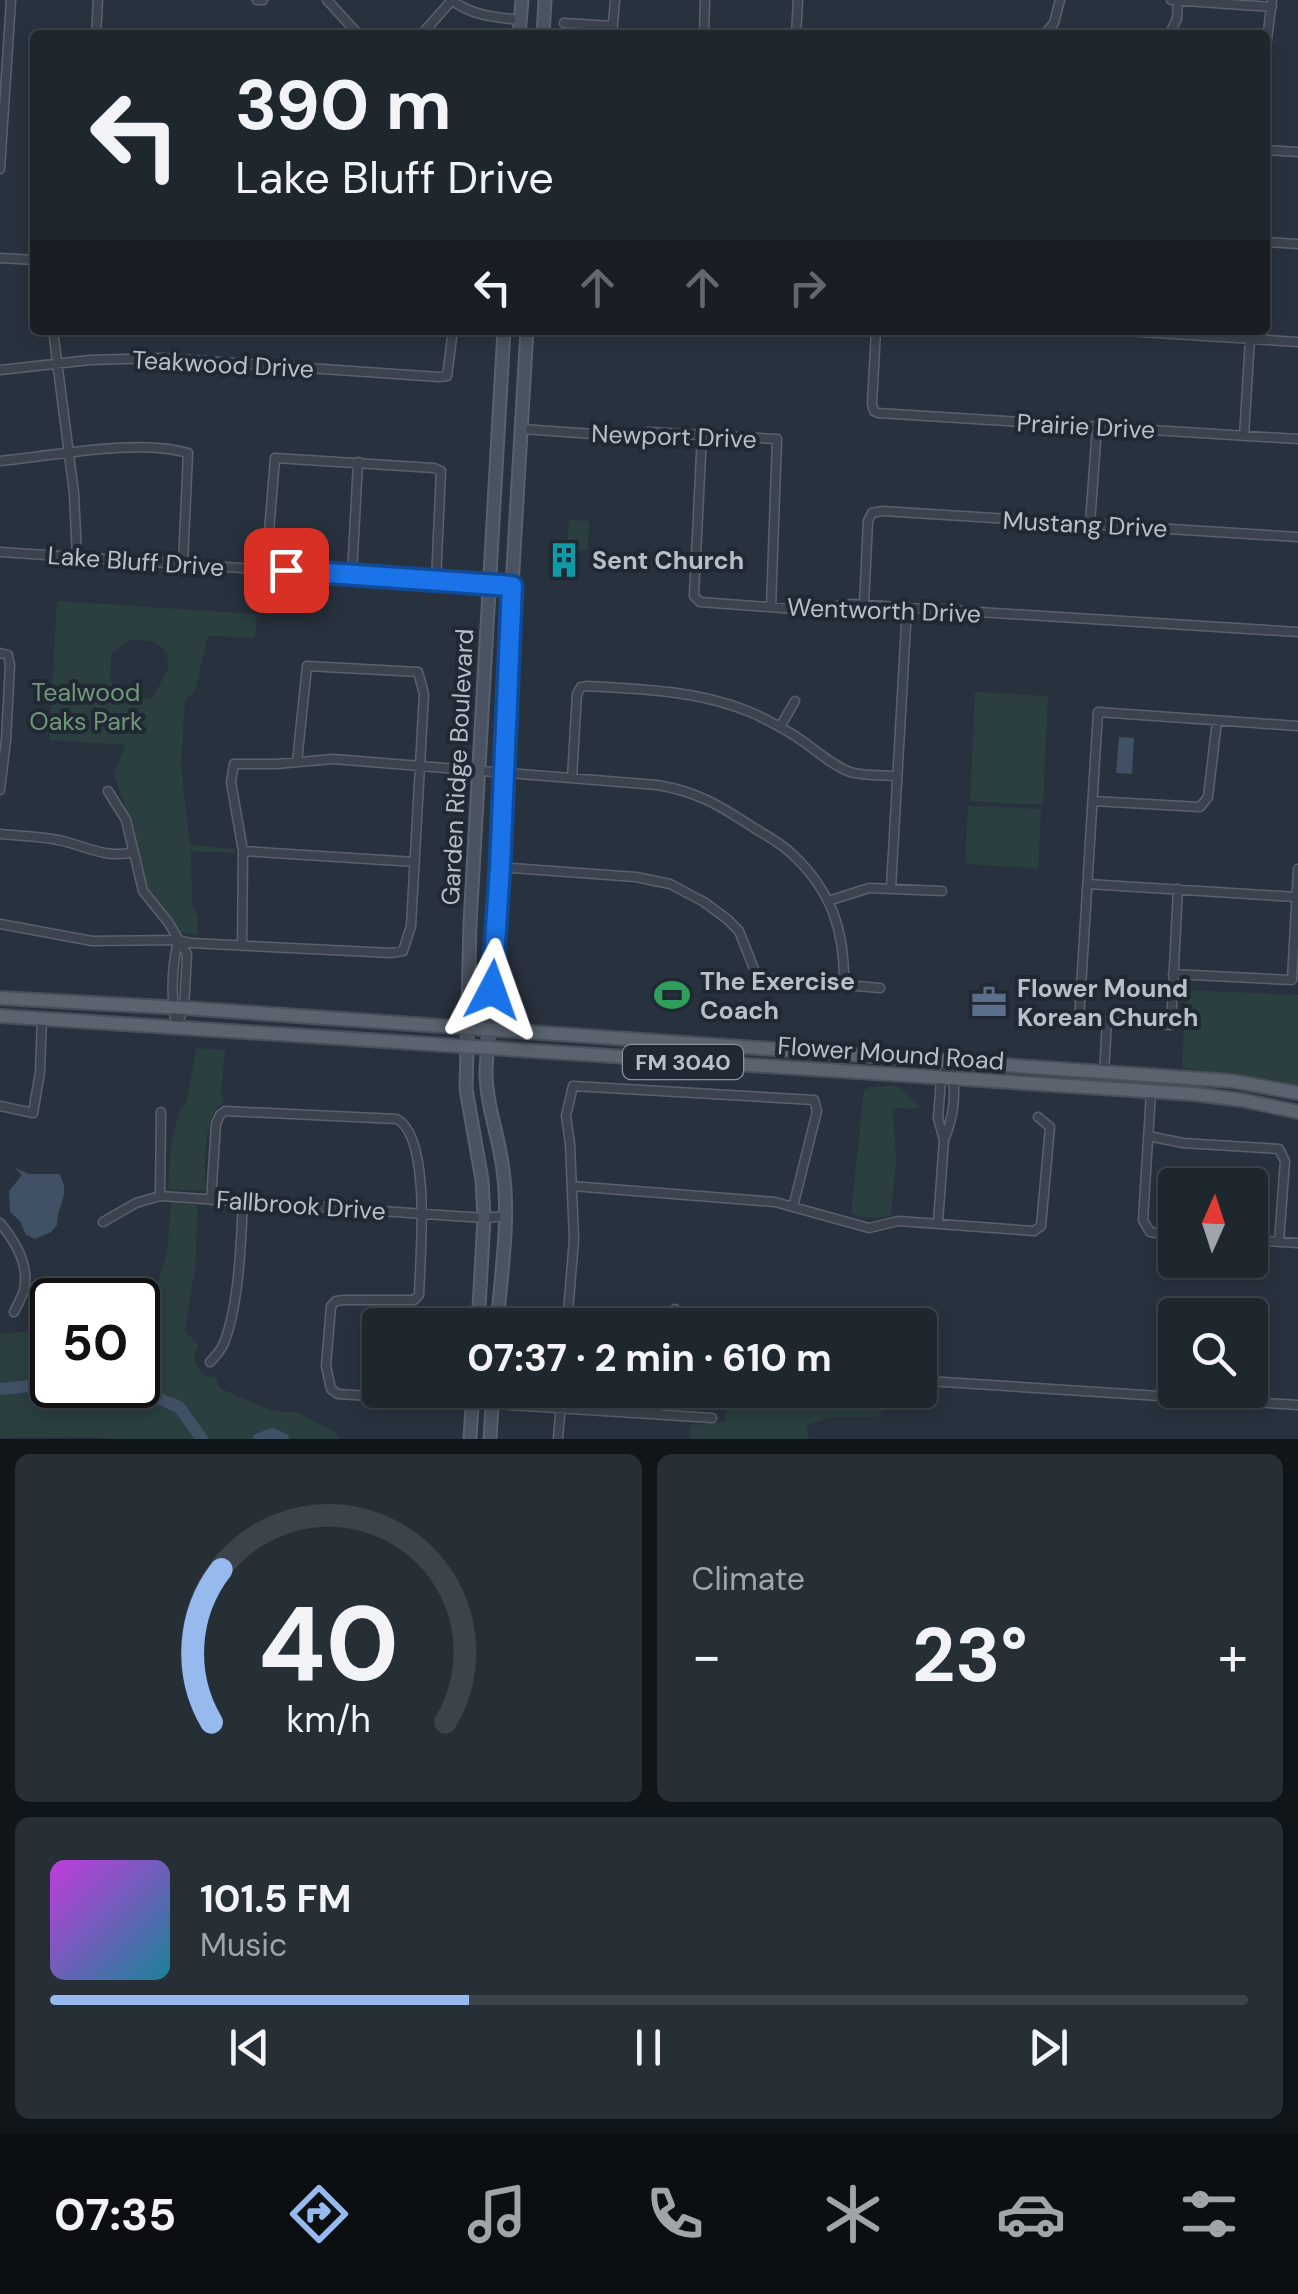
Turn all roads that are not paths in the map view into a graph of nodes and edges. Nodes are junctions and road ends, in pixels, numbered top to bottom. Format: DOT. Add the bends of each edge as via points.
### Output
graph roads {
  1 [pos="12,0"];
  2 [pos="98,0"];
  3 [pos="327,0"];
  4 [pos="452,0"];
  5 [pos="522,0"];
  6 [pos="545,0"];
  7 [pos="614,0"];
  8 [pos="705,0"];
  9 [pos="798,0"];
  10 [pos="1060,0"];
  11 [pos="1174,0"];
  12 [pos="1272,4"];
  13 [pos="520,20"];
  14 [pos="564,23"];
  15 [pos="96,30"];
  16 [pos="354,30"];
  17 [pos="425,30"];
  18 [pos="520,30"];
  19 [pos="543,30"];
  20 [pos="613,30"];
  21 [pos="704,30"];
  22 [pos="796,30"];
  23 [pos="1048,30"];
  24 [pos="1172,30"];
  25 [pos="1268,30"];
  26 [pos="1270,150"];
  27 [pos="1298,152"];
  28 [pos="0,170"];
  29 [pos="1270,242"];
  30 [pos="1298,244"];
  31 [pos="0,258"];
  32 [pos="30,260"];
  33 [pos="54,335"];
  34 [pos="451,335"];
  35 [pos="504,335"];
  36 [pos="527,335"];
  37 [pos="876,335"];
  38 [pos="1187,335"];
  39 [pos="1250,339"];
  40 [pos="1298,342"];
  41 [pos="58,364"];
  42 [pos="0,370"];
  43 [pos="501,378"];
  44 [pos="524,380"];
  45 [pos="1097,427"];
  46 [pos="522,430"];
  47 [pos="702,434"];
  48 [pos="1244,436"];
  49 [pos="1298,439"];
  50 [pos="68,454"];
  51 [pos="0,461"];
  52 [pos="358,462"];
  53 [pos="1090,524"];
  54 [pos="1298,537"];
  55 [pos="0,552"];
  56 [pos="77,557"];
  57 [pos="182,564"];
  58 [pos="266,569"];
  59 [pos="352,575"];
  60 [pos="436,580"];
  61 [pos="490,583"];
  62 [pos="512,586"];
  63 [pos="864,605"];
  64 [pos="771,607"];
  65 [pos="908,607"];
  66 [pos="1298,632"];
  67 [pos="4,654"];
  68 [pos="795,701"];
  69 [pos="1216,721"];
  70 [pos="1298,726"];
  71 [pos="780,727"];
  72 [pos="3,740"];
  73 [pos="297,762"];
  74 [pos="420,766"];
  75 [pos="480,770"];
  76 [pos="504,772"];
  77 [pos="897,776"];
  78 [pos="572,778"];
  79 [pos="0,790"];
  80 [pos="108,790"];
  81 [pos="1093,801"];
  82 [pos="0,834"];
  83 [pos="244,851"];
  84 [pos="133,852"];
  85 [pos="415,862"];
  86 [pos="500,867"];
  87 [pos="1298,869"];
  88 [pos="1088,884"];
  89 [pos="891,888"];
  90 [pos="1178,889"];
  91 [pos="942,891"];
  92 [pos="1296,897"];
  93 [pos="828,901"];
  94 [pos="470,923"];
  95 [pos="0,924"];
  96 [pos="496,926"];
  97 [pos="178,940"];
  98 [pos="242,946"];
  99 [pos="1173,974"];
  100 [pos="844,985"];
  101 [pos="880,988"];
  102 [pos="0,998"];
  103 [pos="178,1008"];
  104 [pos="0,1016"];
  105 [pos="42,1018"];
  106 [pos="1107,1022"];
  107 [pos="176,1027"];
  108 [pos="468,1028"];
  109 [pos="489,1030"];
  110 [pos="467,1048"];
  111 [pos="488,1049"];
  112 [pos="950,1062"];
  113 [pos="1104,1072"];
  114 [pos="948,1079"];
  115 [pos="1151,1092"];
  116 [pos="1298,1093"];
  117 [pos="0,1106"];
  118 [pos="161,1112"];
  119 [pos="1298,1112"];
  120 [pos="1038,1118"];
  121 [pos="1148,1136"];
  122 [pos="572,1186"];
  123 [pos="160,1196"];
  124 [pos="211,1200"];
  125 [pos="244,1202"];
  126 [pos="793,1207"];
  127 [pos="422,1213"];
  128 [pos="505,1216"];
  129 [pos="484,1218"];
  130 [pos="104,1222"];
  131 [pos="938,1222"];
  132 [pos="0,1223"];
  133 [pos="1158,1233"];
  134 [pos="1268,1241"];
  135 [pos="1279,1242"];
  136 [pos="1298,1243"];
  137 [pos="479,1308"];
  138 [pos="498,1308"];
  139 [pos="568,1308"];
  140 [pos="14,1312"];
  141 [pos="210,1362"];
  142 [pos="937,1382"];
  143 [pos="362,1394"];
  144 [pos="1298,1405"];
  145 [pos="471,1408"];
  146 [pos="491,1408"];
  147 [pos="560,1408"];
  148 [pos="658,1408"];
  149 [pos="657,1414"];
  150 [pos="712,1418"];
  151 [pos="470,1439"];
  152 [pos="490,1439"];
  153 [pos="558,1439"];
  1 -- 28 [label="street"];
  2 -- 15 [label="street"];
  3 -- 16 [label="street"];
  4 -- 13 [label="street" via="480,16"];
  4 -- 17 [label="street"];
  5 -- 13 [label="main road"];
  6 -- 19 [label="main road"];
  7 -- 20 [label="street"];
  8 -- 21 [label="street"];
  9 -- 22 [label="street"];
  10 -- 23 [label="street"];
  11 -- 12 [label="street"];
  11 -- 24 [label="street"];
  12 -- 25 [label="street"];
  13 -- 18 [label="main road"];
  14 -- 20 [label="street"];
  26 -- 27 [label="street"];
  29 -- 30 [label="street"];
  31 -- 32 [label="street"];
  33 -- 41 [label="street"];
  34 -- 41 [label="street, Teakwood Drive" via="447,376 162,358"];
  35 -- 43 [label="main road, Garden Ridge Boulevard"];
  36 -- 44 [label="main road, Garden Ridge Boulevard"];
  37 -- 45 [label="street, Prairie Drive" via="874,411"];
  38 -- 39 [label="street"];
  39 -- 40 [label="street"];
  39 -- 48 [label="street"];
  41 -- 42 [label="street, Teakwood Drive"];
  41 -- 50 [label="street"];
  43 -- 44 [label="main road"];
  43 -- 61 [label="main road, Garden Ridge Boulevard"];
  44 -- 46 [label="main road, Garden Ridge Boulevard"];
  45 -- 48 [label="street, Prairie Drive"];
  45 -- 53 [label="street"];
  46 -- 47 [label="street, Newport Drive"];
  46 -- 62 [label="main road, Garden Ridge Boulevard"];
  47 -- 64 [label="street, Wentworth Drive" via="694,596 700,602"];
  47 -- 64 [label="street, Newport Drive" via="778,439"];
  48 -- 49 [label="street, Prairie Drive"];
  50 -- 51 [label="street"];
  50 -- 56 [label="street"];
  50 -- 57 [label="street" via="140,448 188,453"];
  52 -- 58 [label="street" via="275,458"];
  52 -- 59 [label="street"];
  52 -- 60 [label="street" via="441,471"];
  53 -- 54 [label="street, Mustang Drive"];
  53 -- 63 [label="street, Mustang Drive" via="872,513"];
  55 -- 56 [label="street, Lake Bluff Drive"];
  56 -- 57 [label="street, Lake Bluff Drive"];
  57 -- 58 [label="street, Lake Bluff Drive"];
  58 -- 59 [label="street, Lake Bluff Drive"];
  59 -- 60 [label="street, Lake Bluff Drive"];
  60 -- 61 [label="street, Lake Bluff Drive"];
  61 -- 62 [label="street, Lake Bluff Drive"];
  61 -- 75 [label="main road, Garden Ridge Boulevard"];
  62 -- 76 [label="main road, Garden Ridge Boulevard"];
  63 -- 64 [label="street, Wentworth Drive"];
  63 -- 65 [label="street, Wentworth Drive"];
  65 -- 66 [label="street, Wentworth Drive"];
  65 -- 77 [label="street"];
  67 -- 72 [label="street" via="10,665"];
  68 -- 71 [label="street"];
  69 -- 70 [label="street"];
  69 -- 81 [label="street" via="1208,797 1200,807"];
  69 -- 81 [label="street" via="1098,712"];
  71 -- 77 [label="street" via="848,771"];
  71 -- 78 [label="street" via="682,694 581,687"];
  72 -- 79 [label="street"];
  73 -- 74 [label="street"];
  73 -- 74 [label="street" via="310,665 418,672 424,694"];
  73 -- 83 [label="street" via="234,764 231,782"];
  74 -- 75 [label="street"];
  74 -- 85 [label="street"];
  75 -- 76 [label="street"];
  75 -- 94 [label="main road, Garden Ridge Boulevard"];
  76 -- 78 [label="street"];
  76 -- 86 [label="main road, Garden Ridge Boulevard"];
  77 -- 89 [label="street"];
  78 -- 93 [label="street" via="657,785 706,798 792,854"];
  80 -- 84 [label="street" via="126,820"];
  81 -- 88 [label="street"];
  82 -- 84 [label="street"];
  83 -- 85 [label="street"];
  83 -- 98 [label="street"];
  84 -- 97 [label="street" via="143,891"];
  85 -- 98 [label="street" via="403,951"];
  86 -- 96 [label="main road, Garden Ridge Boulevard"];
  86 -- 100 [label="street" via="670,884 739,931 756,974"];
  87 -- 92 [label="street"];
  88 -- 90 [label="street"];
  88 -- 106 [label="street" via="1079,1020"];
  89 -- 91 [label="street"];
  89 -- 93 [label="street"];
  90 -- 92 [label="street"];
  90 -- 99 [label="street"];
  92 -- 99 [label="street" via="1292,980"];
  93 -- 100 [label="street" via="844,946"];
  94 -- 96 [label="main road"];
  94 -- 108 [label="main road, Garden Ridge Boulevard"];
  95 -- 97 [label="street" via="92,942"];
  96 -- 109 [label="main road, Garden Ridge Boulevard"];
  97 -- 98 [label="street"];
  97 -- 103 [label="street" via="187,954"];
  99 -- 106 [label="street" via="1171,1026"];
  100 -- 101 [label="street"];
  102 -- 103 [label="main road, Flower Mound Road / FM 3040"];
  103 -- 107 [label="street"];
  103 -- 108 [label="main road, Flower Mound Road / FM 3040"];
  104 -- 105 [label="main road, Flower Mound Road / FM 3040"];
  105 -- 107 [label="main road, Flower Mound Road / FM 3040"];
  105 -- 117 [label="street" via="32,1112"];
  106 -- 113 [label="street"];
  107 -- 110 [label="main road, Flower Mound Road / FM 3040"];
  108 -- 109 [label="main road, Flower Mound Road / FM 3040"];
  108 -- 110 [label="main road, Garden Ridge Boulevard"];
  109 -- 111 [label="main road, Garden Ridge Boulevard"];
  109 -- 112 [label="main road, Flower Mound Road / FM 3040"];
  110 -- 111 [label="main road, Flower Mound Road / FM 3040"];
  110 -- 129 [label="main road, Garden Ridge Boulevard" via="466,1090"];
  111 -- 114 [label="main road, Flower Mound Road / FM 3040"];
  111 -- 128 [label="main road, Garden Ridge Boulevard" via="487,1096 503,1168"];
  112 -- 113 [label="main road, Flower Mound Road / FM 3040"];
  112 -- 114 [label="street"];
  113 -- 116 [label="main road, Flower Mound Road / FM 3040"];
  114 -- 115 [label="main road, Flower Mound Road / FM 3040"];
  114 -- 131 [label="street" via="952,1122 944,1140"];
  115 -- 119 [label="main road, Flower Mound Road / FM 3040"];
  115 -- 121 [label="street"];
  118 -- 123 [label="street"];
  120 -- 131 [label="street" via="1050,1128 1041,1226 1034,1231"];
  121 -- 133 [label="street" via="1144,1225"];
  121 -- 135 [label="street" via="1278,1150 1285,1161"];
  122 -- 126 [label="street"];
  122 -- 126 [label="street" via="566,1116 573,1086 814,1100"];
  122 -- 139 [label="street"];
  123 -- 124 [label="street, Fallbrook Drive"];
  123 -- 130 [label="street, Fallbrook Drive"];
  124 -- 125 [label="street, Fallbrook Drive"];
  124 -- 127 [label="street" via="216,1124 225,1111 397,1119 413,1141"];
  125 -- 127 [label="street, Fallbrook Drive"];
  125 -- 141 [label="street" via="231,1316 223,1348"];
  126 -- 131 [label="street" via="869,1228"];
  127 -- 129 [label="street, Fallbrook Drive"];
  127 -- 143 [label="street" via="418,1298 331,1306 331,1389"];
  128 -- 129 [label="street, Fallbrook Drive"];
  128 -- 138 [label="main road, Garden Ridge Boulevard"];
  129 -- 137 [label="main road, Garden Ridge Boulevard"];
  132 -- 140 [label="street" via="23,1262 24,1289"];
  134 -- 135 [label="street"];
  135 -- 136 [label="street"];
  142 -- 144 [label="street"];
  145 -- 151 [label="main road"];
  146 -- 152 [label="main road"];
  147 -- 149 [label="street"];
  147 -- 153 [label="street"];
  148 -- 149 [label="street"];
  149 -- 150 [label="street"];
}
